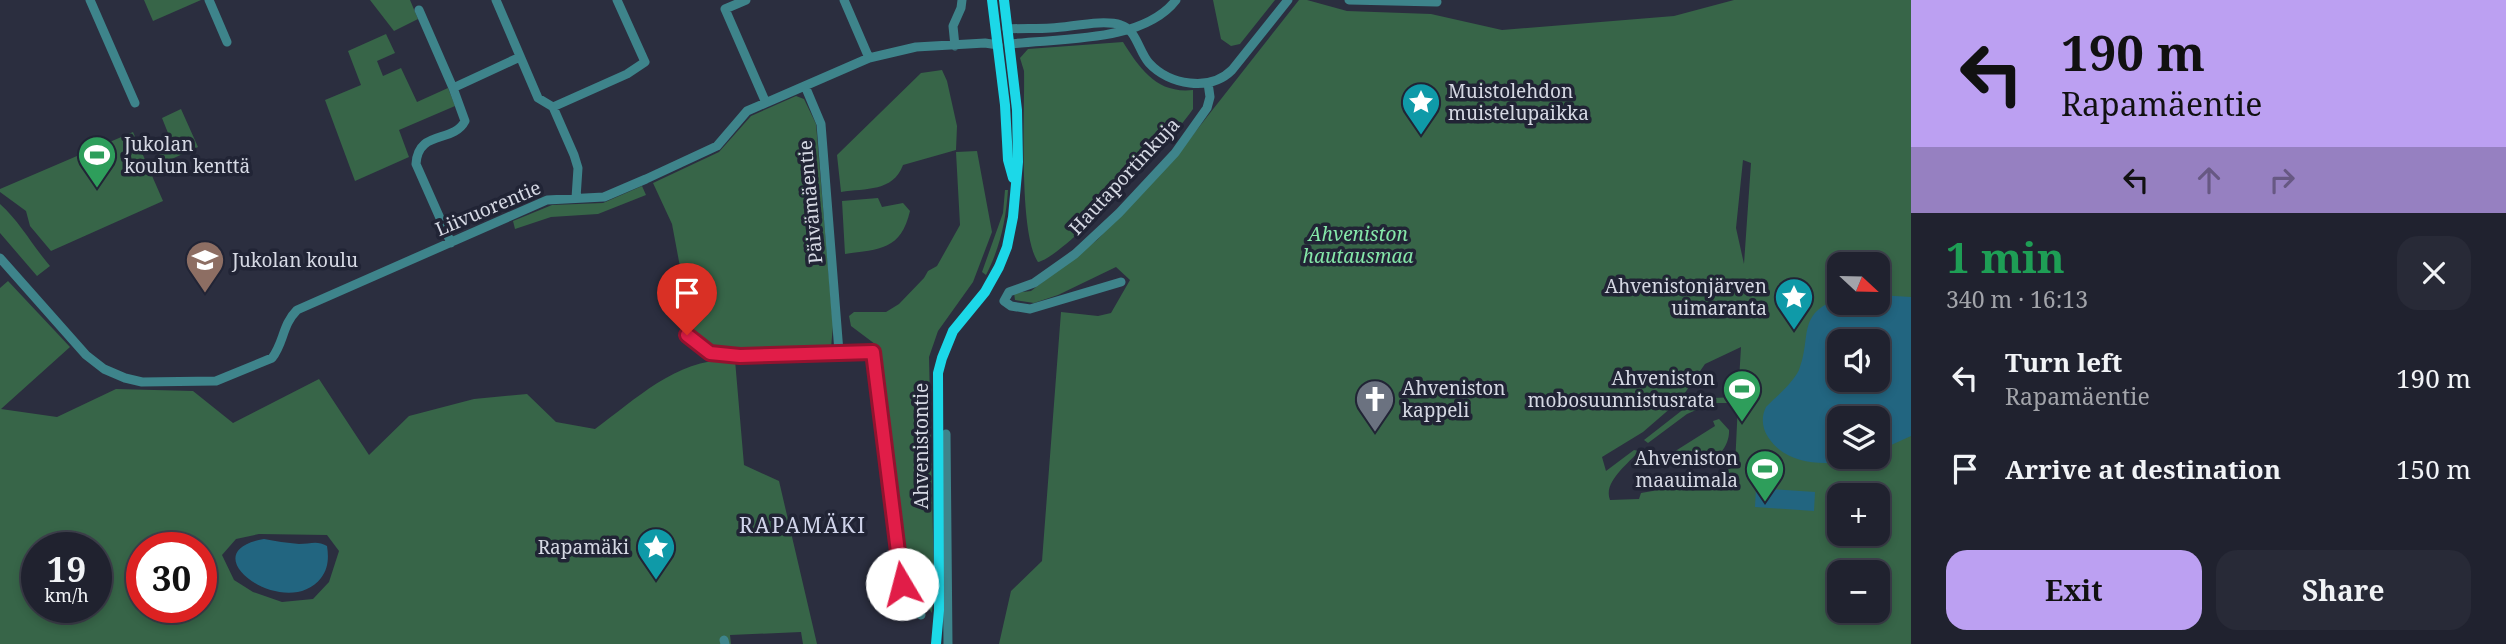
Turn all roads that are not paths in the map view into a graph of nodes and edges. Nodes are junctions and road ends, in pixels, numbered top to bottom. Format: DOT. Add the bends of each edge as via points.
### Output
graph roads {
  1 [pos="90,0"];
  2 [pos="209,0"];
  3 [pos="496,0"];
  4 [pos="617,0"];
  5 [pos="746,0"];
  6 [pos="844,0"];
  7 [pos="962,0"];
  8 [pos="992,0"];
  9 [pos="1004,0"];
  10 [pos="1176,0"];
  11 [pos="1288,0"];
  12 [pos="1349,0"];
  13 [pos="1374,0"];
  14 [pos="1437,2"];
  15 [pos="419,10"];
  16 [pos="1002,30"];
  17 [pos="1131,30"];
  18 [pos="227,42"];
  19 [pos="985,43"];
  20 [pos="1010,44"];
  21 [pos="998,45"];
  22 [pos="955,46"];
  23 [pos="520,57"];
  24 [pos="869,58"];
  25 [pos="1208,83"];
  26 [pos="805,86"];
  27 [pos="453,88"];
  28 [pos="135,103"];
  29 [pos="766,103"];
  30 [pos="553,107"];
  31 [pos="1015,184"];
  32 [pos="576,198"];
  33 [pos="451,243"];
  34 [pos="0,258"];
  35 [pos="1121,282"];
  36 [pos="687,335"];
  37 [pos="839,352"];
  38 [pos="946,434"];
  39 [pos="920,615"];
  40 [pos="936,644"];
  41 [pos="948,644"];
  1 -- 28 [label="street"];
  2 -- 18 [label="street"];
  3 -- 23 [label="street"];
  4 -- 30 [label="street" via="645,62 627,75"];
  5 -- 29 [label="street" via="725,9"];
  6 -- 24 [label="street"];
  7 -- 22 [label="street" via="953,26"];
  8 -- 16 [label="main road, Ahvenistontie"];
  9 -- 16 [label="main road, Ahvenistontie"];
  10 -- 17 [label="street" via="1168,11"];
  11 -- 25 [label="street" via="1232,70"];
  12 -- 13 [label="street"];
  13 -- 14 [label="street"];
  15 -- 27 [label="street"];
  16 -- 17 [label="street" via="1113,23"];
  16 -- 19 [label="street"];
  16 -- 20 [label="main road, Ahvenistontie"];
  16 -- 21 [label="main road, Ahvenistontie"];
  17 -- 20 [label="street"];
  17 -- 25 [label="street" via="1148,62 1164,75"];
  19 -- 21 [label="street, Liivuorentie"];
  19 -- 22 [label="street, Liivuorentie"];
  20 -- 21 [label="main road"];
  20 -- 31 [label="main road, Ahvenistontie" via="1017,110"];
  21 -- 31 [label="main road, Ahvenistontie"];
  22 -- 24 [label="street, Liivuorentie" via="898,49"];
  23 -- 27 [label="street"];
  23 -- 30 [label="street" via="538,98"];
  24 -- 26 [label="street, Liivuorentie"];
  25 -- 35 [label="street, Hautaportinkuja" via="1207,108 1175,153 1119,213 1075,254 1034,283 1009,292 1004,301 1030,309"];
  26 -- 29 [label="street, Liivuorentie"];
  26 -- 37 [label="street, Päivämäentie" via="821,124"];
  27 -- 33 [label="street" via="465,121 462,127 423,144 416,164"];
  29 -- 32 [label="street, Liivuorentie" via="743,114 713,149 604,197"];
  30 -- 32 [label="street" via="575,155"];
  31 -- 40 [label="main road, Ahvenistontie" via="1007,247 985,292 953,331 938,373"];
  32 -- 33 [label="street, Liivuorentie" via="547,200"];
  33 -- 34 [label="street, Liivuorentie" via="297,310 288,319 276,353 216,381 142,382 104,369 86,355"];
  36 -- 37 [label="street" via="710,353"];
  37 -- 39 [label="street" via="873,352 901,576"];
  38 -- 41 [label="street"];
}
